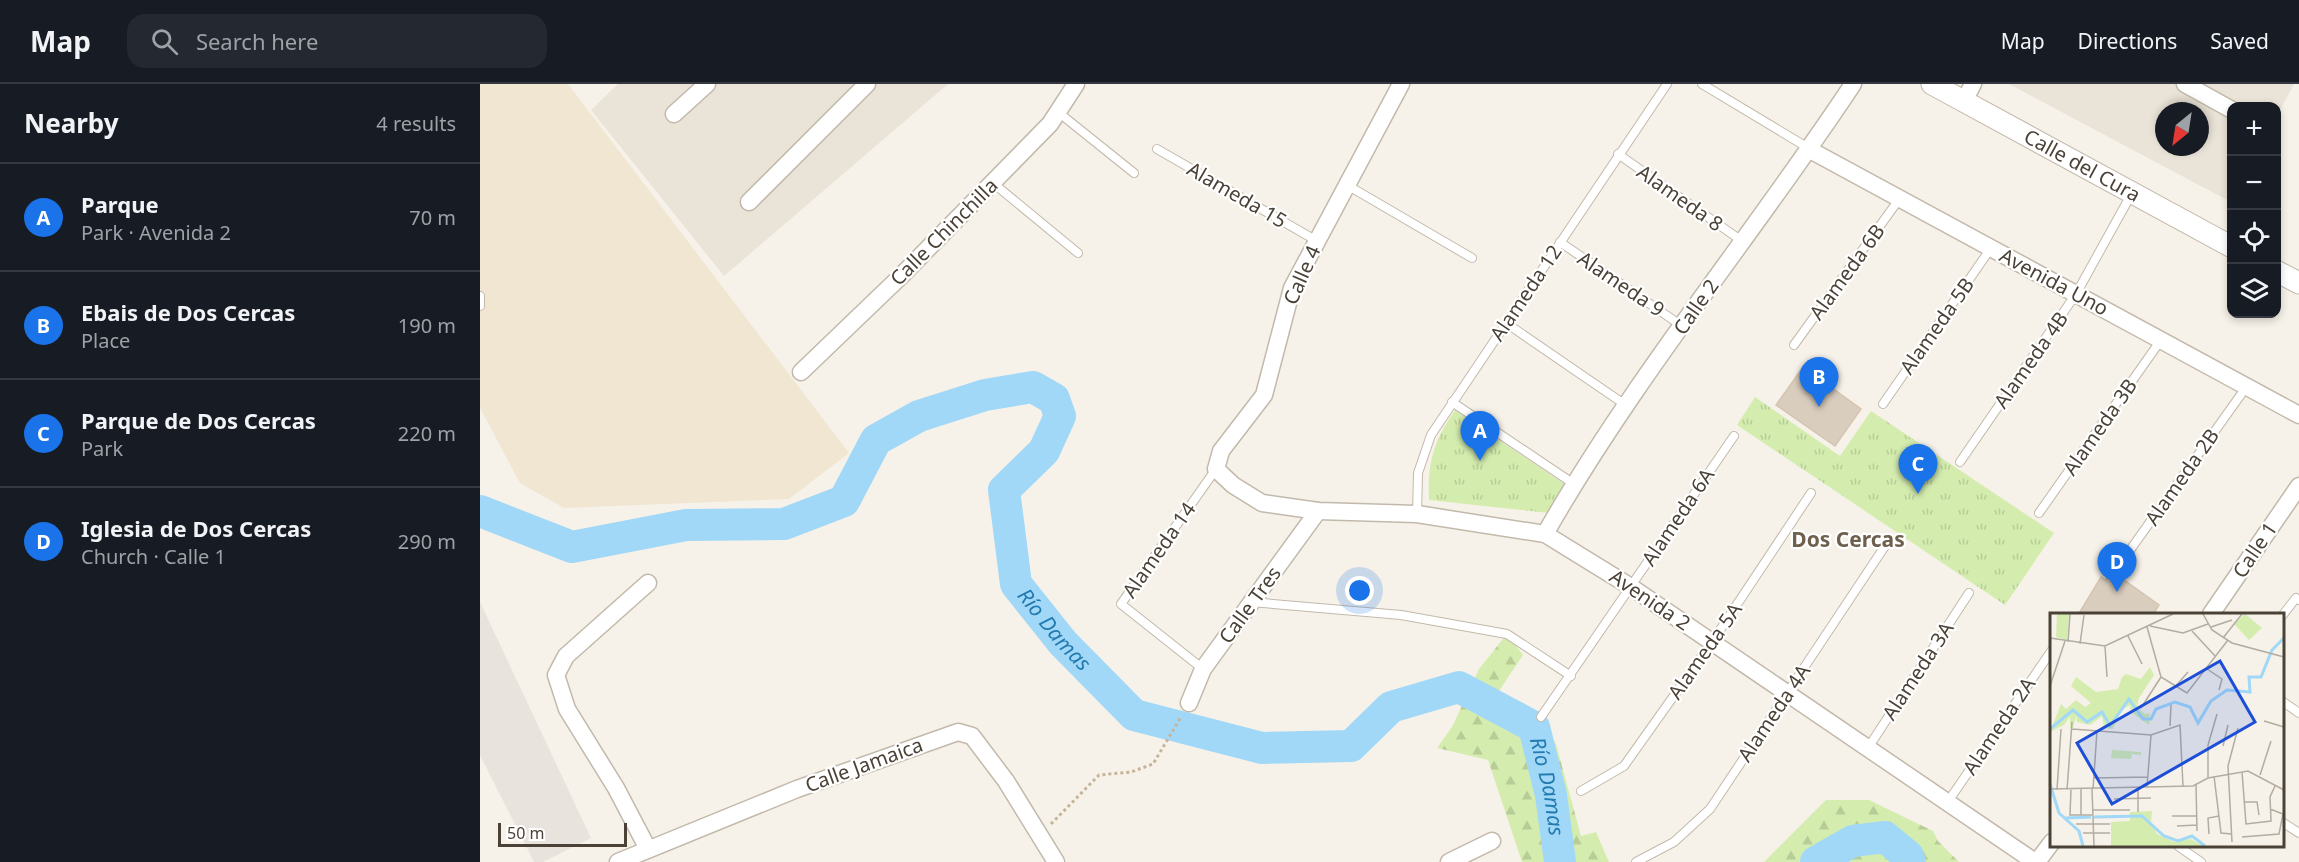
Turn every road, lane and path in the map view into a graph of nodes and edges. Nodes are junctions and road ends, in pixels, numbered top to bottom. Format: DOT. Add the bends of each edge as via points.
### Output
graph roads {
  1 [pos="707,84"];
  2 [pos="867,84"];
  3 [pos="1076,84"];
  4 [pos="1401,84"];
  5 [pos="1667,84"];
  6 [pos="1702,84"];
  7 [pos="1853,84"];
  8 [pos="1932,84"];
  9 [pos="2185,84"];
  10 [pos="1968,92"];
  11 [pos="2227,107"];
  12 [pos="1058,112"];
  13 [pos="674,114"];
  14 [pos="1157,148"];
  15 [pos="1810,150"];
  16 [pos="1618,154"];
  17 [pos="1134,173"];
  18 [pos="993,183"];
  19 [pos="1347,185"];
  20 [pos="2132,193"];
  21 [pos="1900,198"];
  22 [pos="749,202"];
  23 [pos="1317,241"];
  24 [pos="1742,241"];
  25 [pos="1560,243"];
  26 [pos="2227,244"];
  27 [pos="1991,248"];
  28 [pos="1078,253"];
  29 [pos="1472,258"];
  30 [pos="2281,273"];
  31 [pos="2299,284"];
  32 [pos="2076,294"];
  33 [pos="480,296"];
  34 [pos="480,306"];
  35 [pos="1506,323"];
  36 [pos="1682,326"];
  37 [pos="2161,340"];
  38 [pos="1794,345"];
  39 [pos="801,372"];
  40 [pos="2247,386"];
  41 [pos="1452,402"];
  42 [pos="1883,404"];
  43 [pos="1627,406"];
  44 [pos="2299,415"];
  45 [pos="1734,436"];
  46 [pos="1960,462"];
  47 [pos="1216,469"];
  48 [pos="1574,484"];
  49 [pos="2299,486"];
  50 [pos="1811,493"];
  51 [pos="1318,511"];
  52 [pos="2039,513"];
  53 [pos="1417,514"];
  54 [pos="1545,534"];
  55 [pos="1889,540"];
  56 [pos="2118,567"];
  57 [pos="648,583"];
  58 [pos="1631,586"];
  59 [pos="1969,593"];
  60 [pos="2299,600"];
  61 [pos="1251,602"];
  62 [pos="2212,613"];
  63 [pos="2284,615"];
  64 [pos="1712,642"];
  65 [pos="2050,653"];
  66 [pos="1203,669"];
  67 [pos="1571,676"];
  68 [pos="1788,693"];
  69 [pos="1189,703"];
  70 [pos="2284,703"];
  71 [pos="2299,713"];
  72 [pos="1541,717"];
  73 [pos="1868,748"];
  74 [pos="1581,791"];
  75 [pos="1947,803"];
  76 [pos="2284,823"];
  77 [pos="2299,833"];
  78 [pos="1038,834"];
  79 [pos="1492,841"];
  80 [pos="2050,844"];
  81 [pos="2179,847"];
  82 [pos="648,849"];
  83 [pos="1051,861"];
  84 [pos="618,862"];
  85 [pos="1449,862"];
  86 [pos="1636,862"];
  87 [pos="2036,862"];
  88 [pos="2201,862"];
  1 -- 13 [label="street"];
  2 -- 22 [label="street"];
  3 -- 12 [label="street, Calle Chinchilla"];
  4 -- 19 [label="street, Calle 4"];
  5 -- 16 [label="lane, Alameda 12"];
  6 -- 15 [label="lane"];
  7 -- 15 [label="street, Calle 2"];
  8 -- 10 [label="street, Calle del Cura"];
  9 -- 11 [label="street"];
  10 -- 20 [label="street, Calle del Cura"];
  12 -- 17 [label="lane"];
  12 -- 18 [label="street, Calle Chinchilla"];
  14 -- 23 [label="lane, Alameda 15"];
  15 -- 21 [label="street, Avenida Uno"];
  15 -- 24 [label="street, Calle 2"];
  16 -- 24 [label="lane, Alameda 8"];
  16 -- 25 [label="lane, Alameda 12"];
  18 -- 28 [label="lane"];
  18 -- 39 [label="street, Calle Chinchilla"];
  19 -- 23 [label="street, Calle 4"];
  19 -- 29 [label="lane"];
  20 -- 26 [label="street, Calle del Cura"];
  20 -- 32 [label="lane, Alameda 4B"];
  21 -- 27 [label="street, Avenida Uno"];
  21 -- 38 [label="lane, Alameda 6B"];
  23 -- 47 [label="street, Calle 4" via="1292,288 1264,395 1221,451"];
  24 -- 36 [label="street, Calle 2"];
  25 -- 35 [label="lane, Alameda 12"];
  25 -- 36 [label="lane, Alameda 9"];
  27 -- 32 [label="street, Avenida Uno"];
  27 -- 42 [label="lane, Alameda 5B"];
  30 -- 31 [label="street"];
  32 -- 37 [label="street, Avenida Uno"];
  32 -- 46 [label="lane, Alameda 4B"];
  33 -- 34 [label="lane"];
  35 -- 41 [label="lane, Alameda 12"];
  35 -- 43 [label="lane"];
  36 -- 43 [label="street, Calle 2"];
  37 -- 40 [label="street, Avenida Uno"];
  37 -- 52 [label="lane, Alameda 3B"];
  40 -- 44 [label="street, Avenida Uno"];
  40 -- 56 [label="lane, Alameda 2B"];
  41 -- 48 [label="lane"];
  41 -- 53 [label="lane, Alameda 12" via="1431,435 1418,473"];
  43 -- 48 [label="street, Calle 2"];
  45 -- 58 [label="lane, Alameda 6A"];
  47 -- 51 [label="street, Avenida 2" via="1262,503"];
  47 -- 66 [label="lane, Alameda 14" via="1121,604"];
  48 -- 54 [label="street, Calle 2"];
  49 -- 62 [label="street, Calle 1"];
  50 -- 64 [label="lane, Alameda 5A"];
  51 -- 53 [label="street, Avenida 2"];
  51 -- 61 [label="street, Calle Tres"];
  53 -- 54 [label="street, Avenida 2"];
  54 -- 58 [label="street, Avenida 2"];
  55 -- 68 [label="lane, Alameda 4A"];
  57 -- 82 [label="street" via="566,657 556,675 567,709"];
  58 -- 64 [label="street, Avenida 2"];
  58 -- 67 [label="lane, Alameda 6A"];
  59 -- 73 [label="lane, Alameda 3A"];
  60 -- 63 [label="lane" via="2296,598"];
  61 -- 66 [label="street, Calle Tres"];
  61 -- 67 [label="lane" via="1401,615 1507,634"];
  64 -- 68 [label="street, Avenida 2"];
  64 -- 74 [label="lane, Alameda 5A" via="1624,766"];
  65 -- 75 [label="lane, Alameda 2A"];
  66 -- 69 [label="street, Calle Tres"];
  67 -- 72 [label="lane, Alameda 6A"];
  68 -- 73 [label="street, Avenida 2"];
  68 -- 86 [label="lane, Alameda 4A" via="1710,809 1674,842"];
  69 -- 78 [label="path" via="1153,764 1131,772 1099,775 1058,819"];
  70 -- 71 [label="lane"];
  73 -- 75 [label="street, Avenida 2"];
  75 -- 87 [label="street, Avenida 2"];
  76 -- 77 [label="lane"];
  78 -- 82 [label="street, Calle Jamaica" via="1006,781 972,736 958,732 797,789"];
  78 -- 83 [label="street, Calle Jamaica"];
  79 -- 85 [label="street"];
  80 -- 87 [label="street"];
  81 -- 88 [label="lane"];
  82 -- 84 [label="street, Calle Jamaica"];
}
